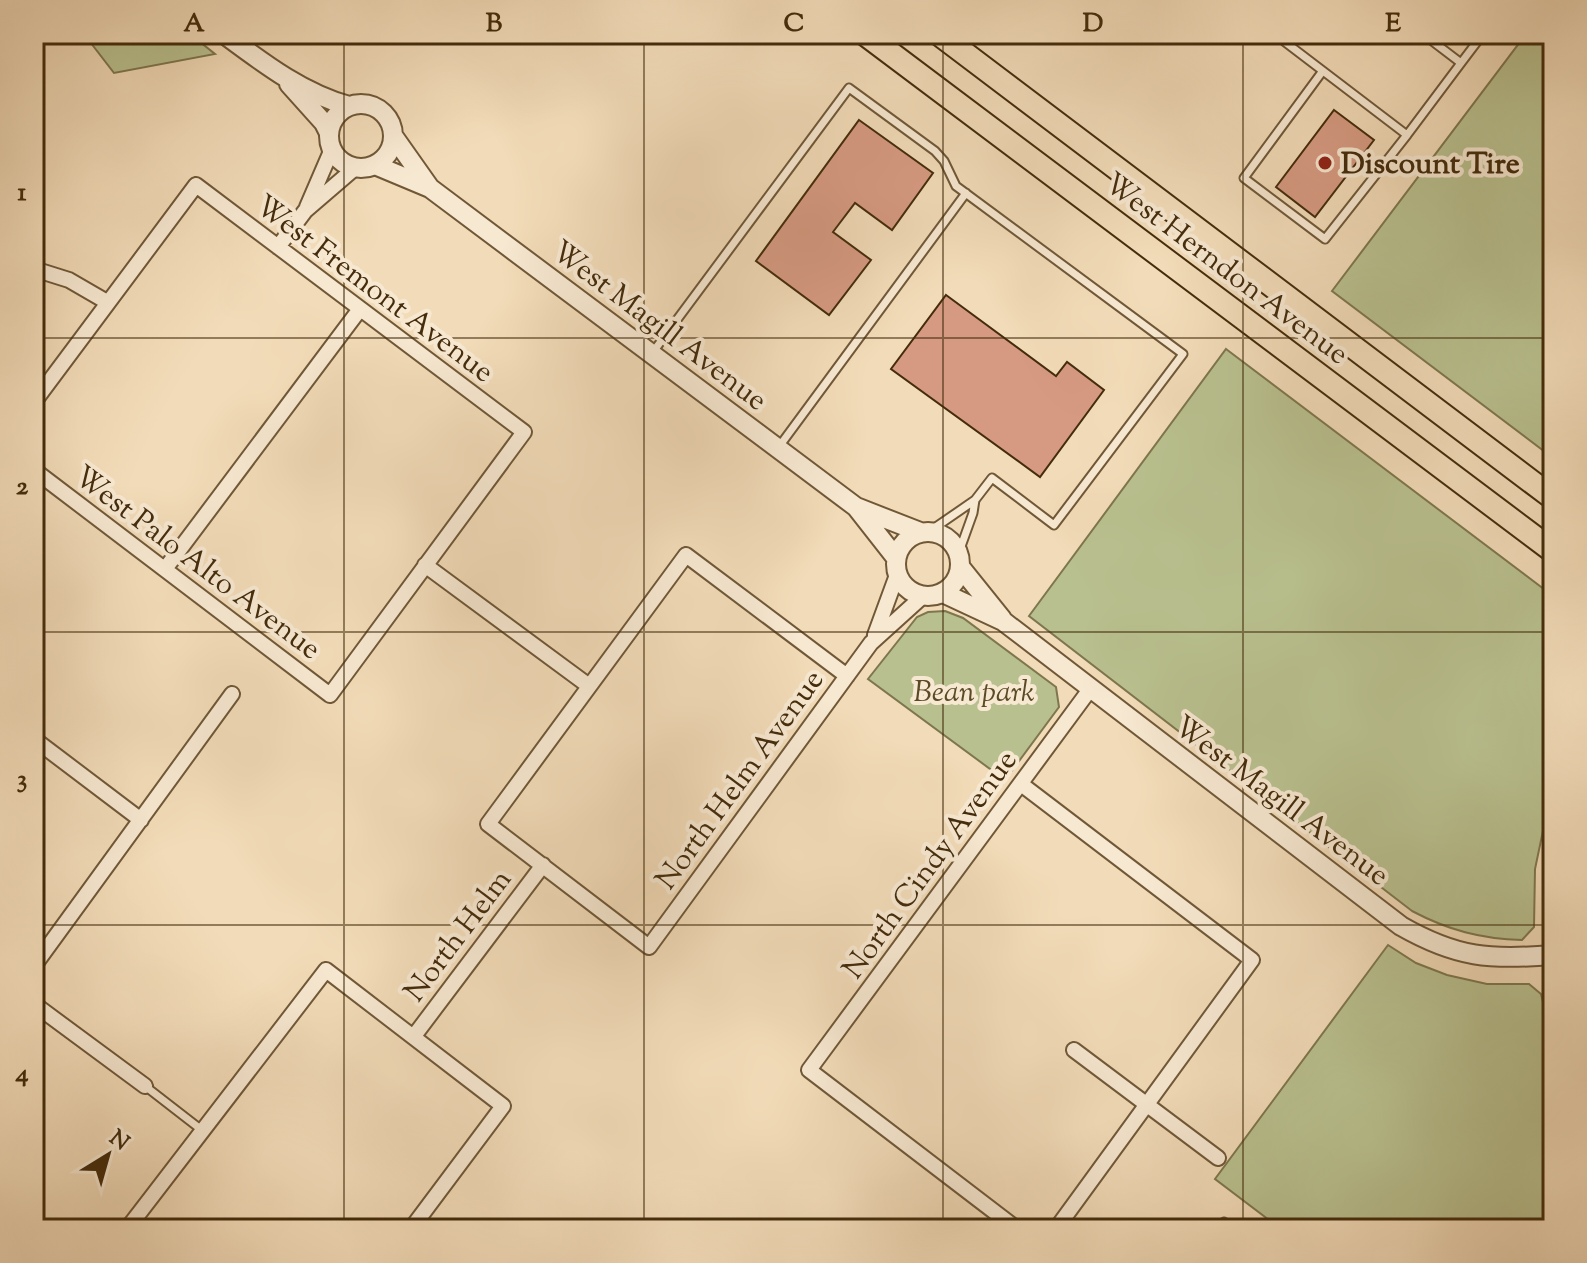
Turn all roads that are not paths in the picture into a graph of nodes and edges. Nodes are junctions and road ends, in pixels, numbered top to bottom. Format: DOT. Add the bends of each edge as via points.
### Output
graph roads {
  1 [pos="224,34"];
  2 [pos="865,34"];
  3 [pos="939,34"];
  4 [pos="1291,34"];
  5 [pos="1423,34"];
  6 [pos="1483,34"];
  7 [pos="1461,63"];
  8 [pos="1322,72"];
  9 [pos="282,76"];
  10 [pos="349,106"];
  11 [pos="1407,135"];
  12 [pos="394,137"];
  13 [pos="331,141"];
  14 [pos="375,165"];
  15 [pos="355,168"];
  16 [pos="430,188"];
  17 [pos="966,193"];
  18 [pos="305,211"];
  19 [pos="278,247"];
  20 [pos="34,269"];
  21 [pos="107,302"];
  22 [pos="360,309"];
  23 [pos="652,354"];
  24 [pos="34,402"];
  25 [pos="778,448"];
  26 [pos="34,470"];
  27 [pos="1553,498"];
  28 [pos="975,500"];
  29 [pos="856,507"];
  30 [pos="925,531"];
  31 [pos="1553,551"];
  32 [pos="960,560"];
  33 [pos="425,565"];
  34 [pos="897,566"];
  35 [pos="165,569"];
  36 [pos="943,593"];
  37 [pos="923,596"];
  38 [pos="1003,621"];
  39 [pos="871,643"];
  40 [pos="847,676"];
  41 [pos="589,686"];
  42 [pos="1091,688"];
  43 [pos="232,694"];
  44 [pos="34,739"];
  45 [pos="1021,784"];
  46 [pos="141,820"];
  47 [pos="543,865"];
  48 [pos="1553,955"];
  49 [pos="34,966"];
  50 [pos="34,1004"];
  51 [pos="414,1036"];
  52 [pos="1074,1050"];
  53 [pos="145,1086"];
  54 [pos="1147,1105"];
  55 [pos="204,1131"];
  56 [pos="1218,1158"];
  57 [pos="1224,1222"];
  58 [pos="127,1229"];
  59 [pos="411,1229"];
  60 [pos="1017,1229"];
  61 [pos="1056,1229"];
  62 [pos="1233,1229"];
  1 -- 9 [label="street"];
  2 -- 31 [label="main road, West Herndon Avenue"];
  3 -- 27 [label="main road, West Herndon Avenue"];
  4 -- 8 [label="lane" via="1285,42"];
  5 -- 7 [label="lane"];
  6 -- 7 [label="lane"];
  7 -- 11 [label="lane"];
  8 -- 11 [label="lane"];
  8 -- 11 [label="lane" via="1244,178 1325,239"];
  9 -- 10 [label="street"];
  9 -- 13 [label="street" via="324,123"];
  10 -- 12 [label="street" via="362,104 385,114"];
  10 -- 13 [label="street" via="333,122"];
  12 -- 14 [label="street"];
  12 -- 16 [label="street, West Magill Avenue"];
  13 -- 15 [label="street" via="346,164"];
  13 -- 18 [label="street"];
  14 -- 15 [label="street"];
  14 -- 16 [label="street, West Magill Avenue"];
  15 -- 18 [label="street"];
  16 -- 23 [label="street, West Magill Avenue"];
  17 -- 23 [label="lane" via="935,151 849,88"];
  17 -- 25 [label="lane"];
  17 -- 28 [label="lane" via="1183,354 1054,525 992,478"];
  18 -- 19 [label="street"];
  19 -- 21 [label="street, West Fremont Avenue" via="196,185"];
  19 -- 22 [label="street, West Fremont Avenue"];
  20 -- 21 [label="street" via="69,280"];
  21 -- 24 [label="street"];
  22 -- 33 [label="street, West Fremont Avenue" via="524,432"];
  22 -- 35 [label="street"];
  23 -- 25 [label="street, West Magill Avenue"];
  25 -- 29 [label="street, West Magill Avenue"];
  26 -- 35 [label="street, West Palo Alto Avenue"];
  28 -- 30 [label="lane"];
  28 -- 32 [label="lane"];
  29 -- 30 [label="street, West Magill Avenue"];
  29 -- 34 [label="street, West Magill Avenue"];
  30 -- 32 [label="street" via="950,539"];
  30 -- 34 [label="street" via="900,547"];
  32 -- 36 [label="street" via="955,583"];
  32 -- 38 [label="street, West Magill Avenue"];
  33 -- 35 [label="street, West Palo Alto Avenue" via="330,695"];
  33 -- 41 [label="street"];
  34 -- 37 [label="street" via="912,592"];
  34 -- 39 [label="street, North Helm Avenue"];
  36 -- 37 [label="street"];
  36 -- 38 [label="street, West Magill Avenue"];
  37 -- 39 [label="street, North Helm Avenue"];
  38 -- 42 [label="street, West Magill Avenue"];
  39 -- 40 [label="street, North Helm Avenue"];
  40 -- 41 [label="street" via="686,555"];
  40 -- 47 [label="street, North Helm Avenue" via="649,947"];
  41 -- 47 [label="street" via="488,824"];
  42 -- 45 [label="street, North Cindy Avenue"];
  42 -- 48 [label="street, West Magill Avenue" via="1423,939 1474,956"];
  43 -- 46 [label="street"];
  44 -- 46 [label="street"];
  45 -- 54 [label="street" via="1252,960"];
  45 -- 60 [label="street, North Cindy Avenue" via="809,1070"];
  46 -- 49 [label="street"];
  47 -- 51 [label="street, North Helm"];
  50 -- 53 [label="street"];
  51 -- 55 [label="street" via="326,970"];
  51 -- 59 [label="street" via="503,1106"];
  52 -- 54 [label="street"];
  53 -- 55 [label="lane"];
  54 -- 56 [label="street"];
  54 -- 61 [label="street"];
  55 -- 58 [label="street"];
  57 -- 62 [label="lane"];
}
